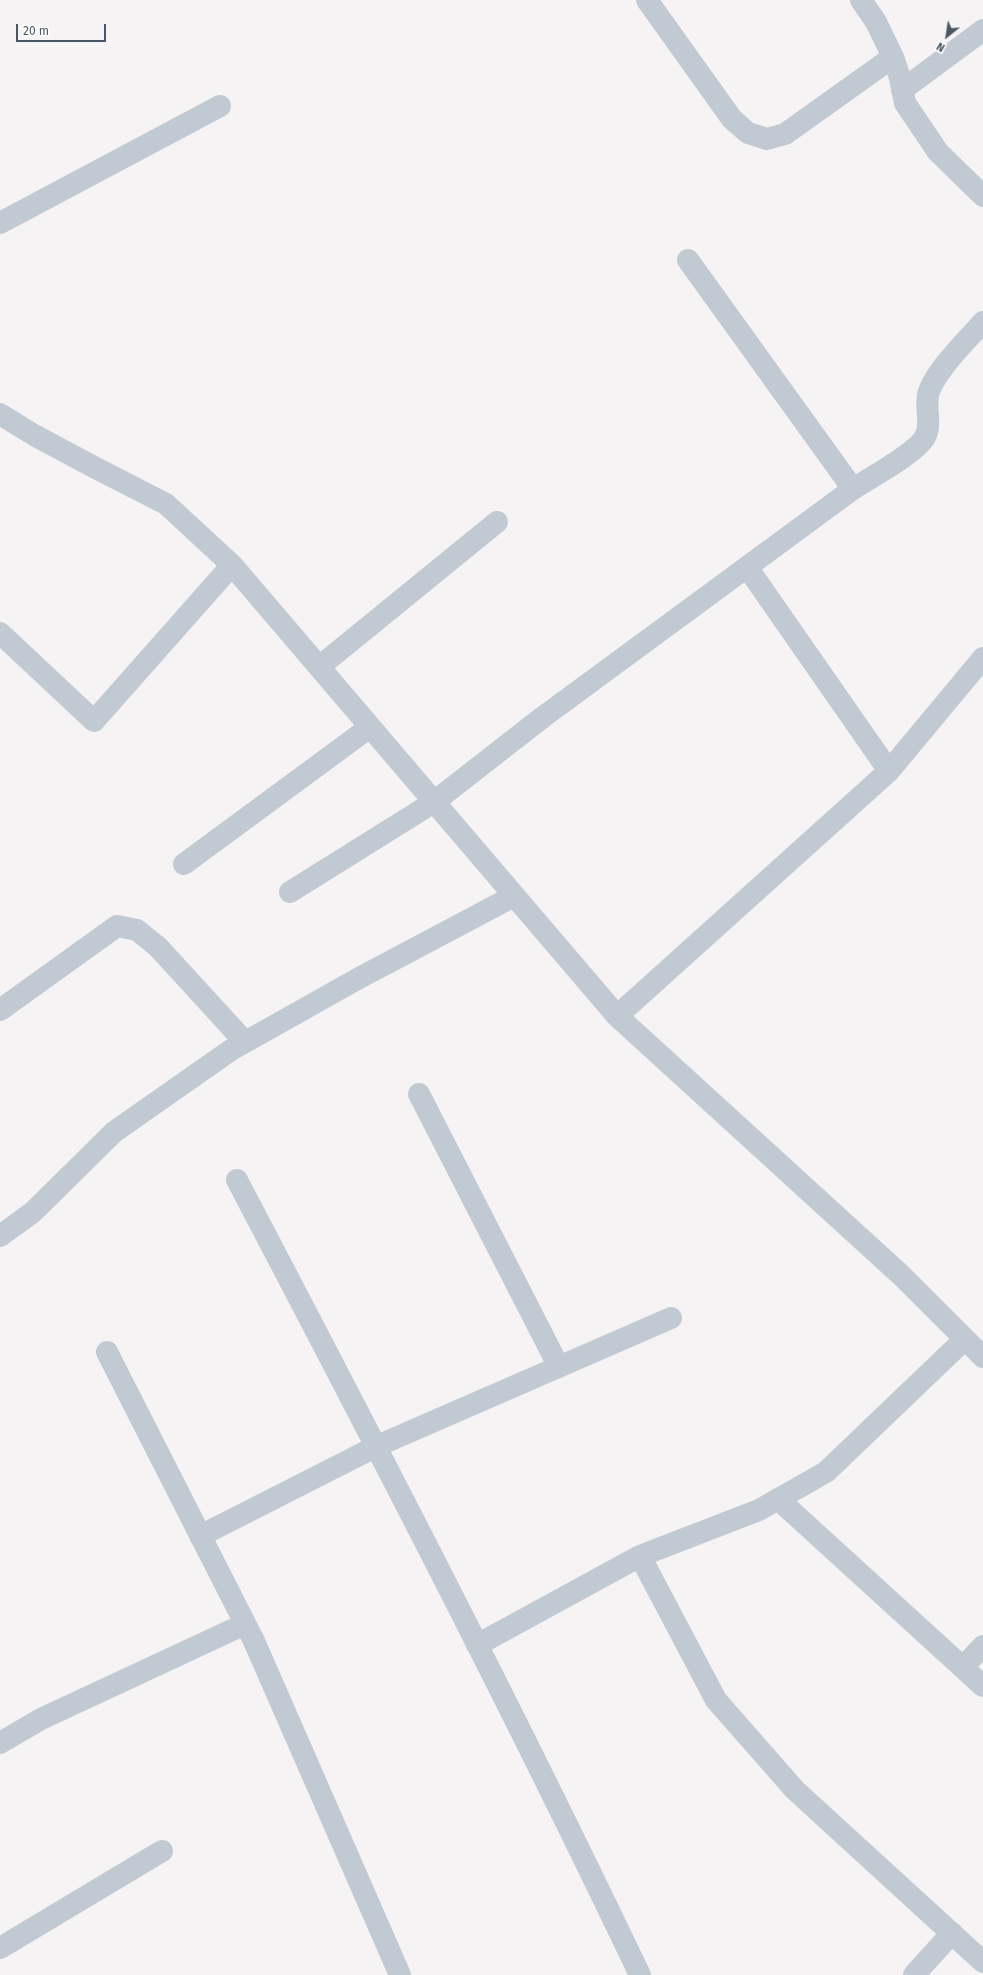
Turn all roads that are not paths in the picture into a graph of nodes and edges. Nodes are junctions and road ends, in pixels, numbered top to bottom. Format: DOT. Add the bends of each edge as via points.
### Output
graph roads {
  1 [pos="647,0"];
  2 [pos="861,0"];
  3 [pos="983,30"];
  4 [pos="893,57"];
  5 [pos="902,90"];
  6 [pos="220,106"];
  7 [pos="983,196"];
  8 [pos="0,223"];
  9 [pos="688,260"];
  10 [pos="983,322"];
  11 [pos="0,414"];
  12 [pos="853,489"];
  13 [pos="497,522"];
  14 [pos="232,565"];
  15 [pos="747,567"];
  16 [pos="0,633"];
  17 [pos="983,658"];
  18 [pos="319,667"];
  19 [pos="370,726"];
  20 [pos="889,772"];
  21 [pos="434,802"];
  22 [pos="184,864"];
  23 [pos="290,892"];
  24 [pos="514,896"];
  25 [pos="0,1010"];
  26 [pos="617,1016"];
  27 [pos="245,1042"];
  28 [pos="419,1094"];
  29 [pos="238,1180"];
  30 [pos="0,1236"];
  31 [pos="671,1318"];
  32 [pos="965,1338"];
  33 [pos="107,1352"];
  34 [pos="983,1357"];
  35 [pos="559,1367"];
  36 [pos="377,1446"];
  37 [pos="778,1499"];
  38 [pos="200,1536"];
  39 [pos="640,1556"];
  40 [pos="245,1624"];
  41 [pos="477,1645"];
  42 [pos="983,1646"];
  43 [pos="963,1667"];
  44 [pos="983,1686"];
  45 [pos="0,1743"];
  46 [pos="162,1851"];
  47 [pos="952,1933"];
  48 [pos="0,1948"];
  49 [pos="983,1962"];
  50 [pos="400,1975"];
  51 [pos="640,1975"];
  52 [pos="914,1975"];
  1 -- 4 [label="street" via="732,119 748,133 766,139 785,134"];
  2 -- 4 [label="street" via="876,22"];
  3 -- 5 [label="street"];
  4 -- 5 [label="street"];
  5 -- 7 [label="street" via="904,103 938,152"];
  6 -- 8 [label="street"];
  9 -- 12 [label="street"];
  10 -- 12 [label="street" via="933,383 928,396 928,426 924,439 915,448"];
  11 -- 14 [label="street" via="34,435 166,504"];
  12 -- 15 [label="street"];
  13 -- 18 [label="street"];
  14 -- 16 [label="street" via="94,721"];
  14 -- 18 [label="street"];
  15 -- 20 [label="street"];
  15 -- 21 [label="street" via="543,717"];
  17 -- 20 [label="street"];
  18 -- 19 [label="street"];
  19 -- 21 [label="street"];
  19 -- 22 [label="street"];
  20 -- 26 [label="street"];
  21 -- 23 [label="street"];
  21 -- 24 [label="street"];
  24 -- 26 [label="street"];
  24 -- 27 [label="street"];
  25 -- 27 [label="street" via="117,926 137,930 158,947"];
  26 -- 32 [label="street" via="902,1276"];
  27 -- 30 [label="street" via="114,1132 33,1212"];
  28 -- 35 [label="street"];
  29 -- 36 [label="street"];
  31 -- 35 [label="street"];
  32 -- 34 [label="street"];
  32 -- 37 [label="street" via="826,1472"];
  33 -- 38 [label="street"];
  35 -- 36 [label="street"];
  36 -- 38 [label="street"];
  36 -- 41 [label="street"];
  37 -- 39 [label="street" via="759,1510"];
  37 -- 43 [label="street"];
  38 -- 40 [label="street"];
  39 -- 41 [label="street"];
  39 -- 47 [label="street" via="716,1700 795,1790"];
  40 -- 45 [label="street" via="41,1718"];
  40 -- 50 [label="street"];
  41 -- 51 [label="street"];
  42 -- 43 [label="street"];
  43 -- 44 [label="street"];
  46 -- 48 [label="street"];
  47 -- 49 [label="street"];
  47 -- 52 [label="street"];
}
